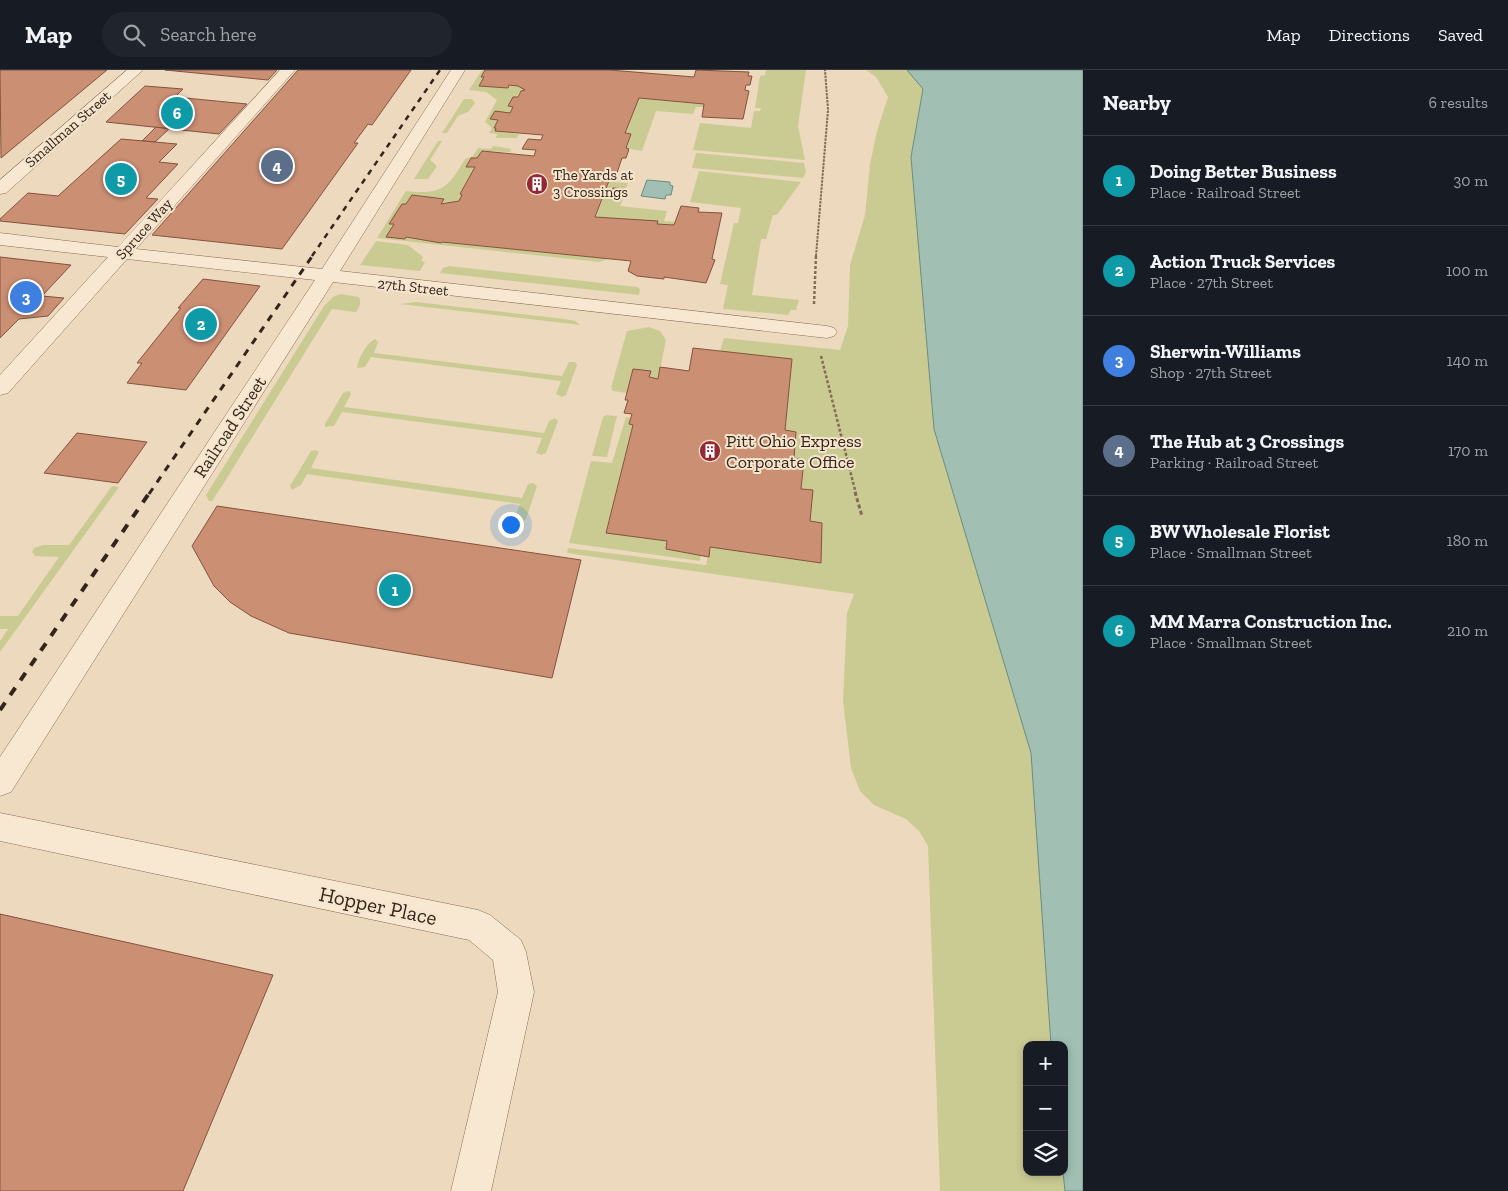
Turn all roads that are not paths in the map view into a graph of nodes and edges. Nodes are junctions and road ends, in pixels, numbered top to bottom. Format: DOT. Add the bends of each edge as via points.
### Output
graph roads {
  1 [pos="136,70"];
  2 [pos="288,70"];
  3 [pos="458,70"];
  4 [pos="0,189"];
  5 [pos="0,240"];
  6 [pos="122,254"];
  7 [pos="328,277"];
  8 [pos="820,331"];
  9 [pos="0,388"];
  10 [pos="0,783"];
  11 [pos="0,827"];
  12 [pos="471,1191"];
  1 -- 4 [label="street, Smallman Street"];
  2 -- 6 [label="street, Spruce Way"];
  3 -- 7 [label="street, Railroad Street"];
  5 -- 6 [label="street, 27th Street"];
  6 -- 7 [label="street, 27th Street"];
  6 -- 9 [label="street, Spruce Way"];
  7 -- 8 [label="street, 27th Street"];
  7 -- 10 [label="street, Railroad Street"];
  11 -- 12 [label="street, Hopper Place" via="478,926 509,952 516,992"];
}
